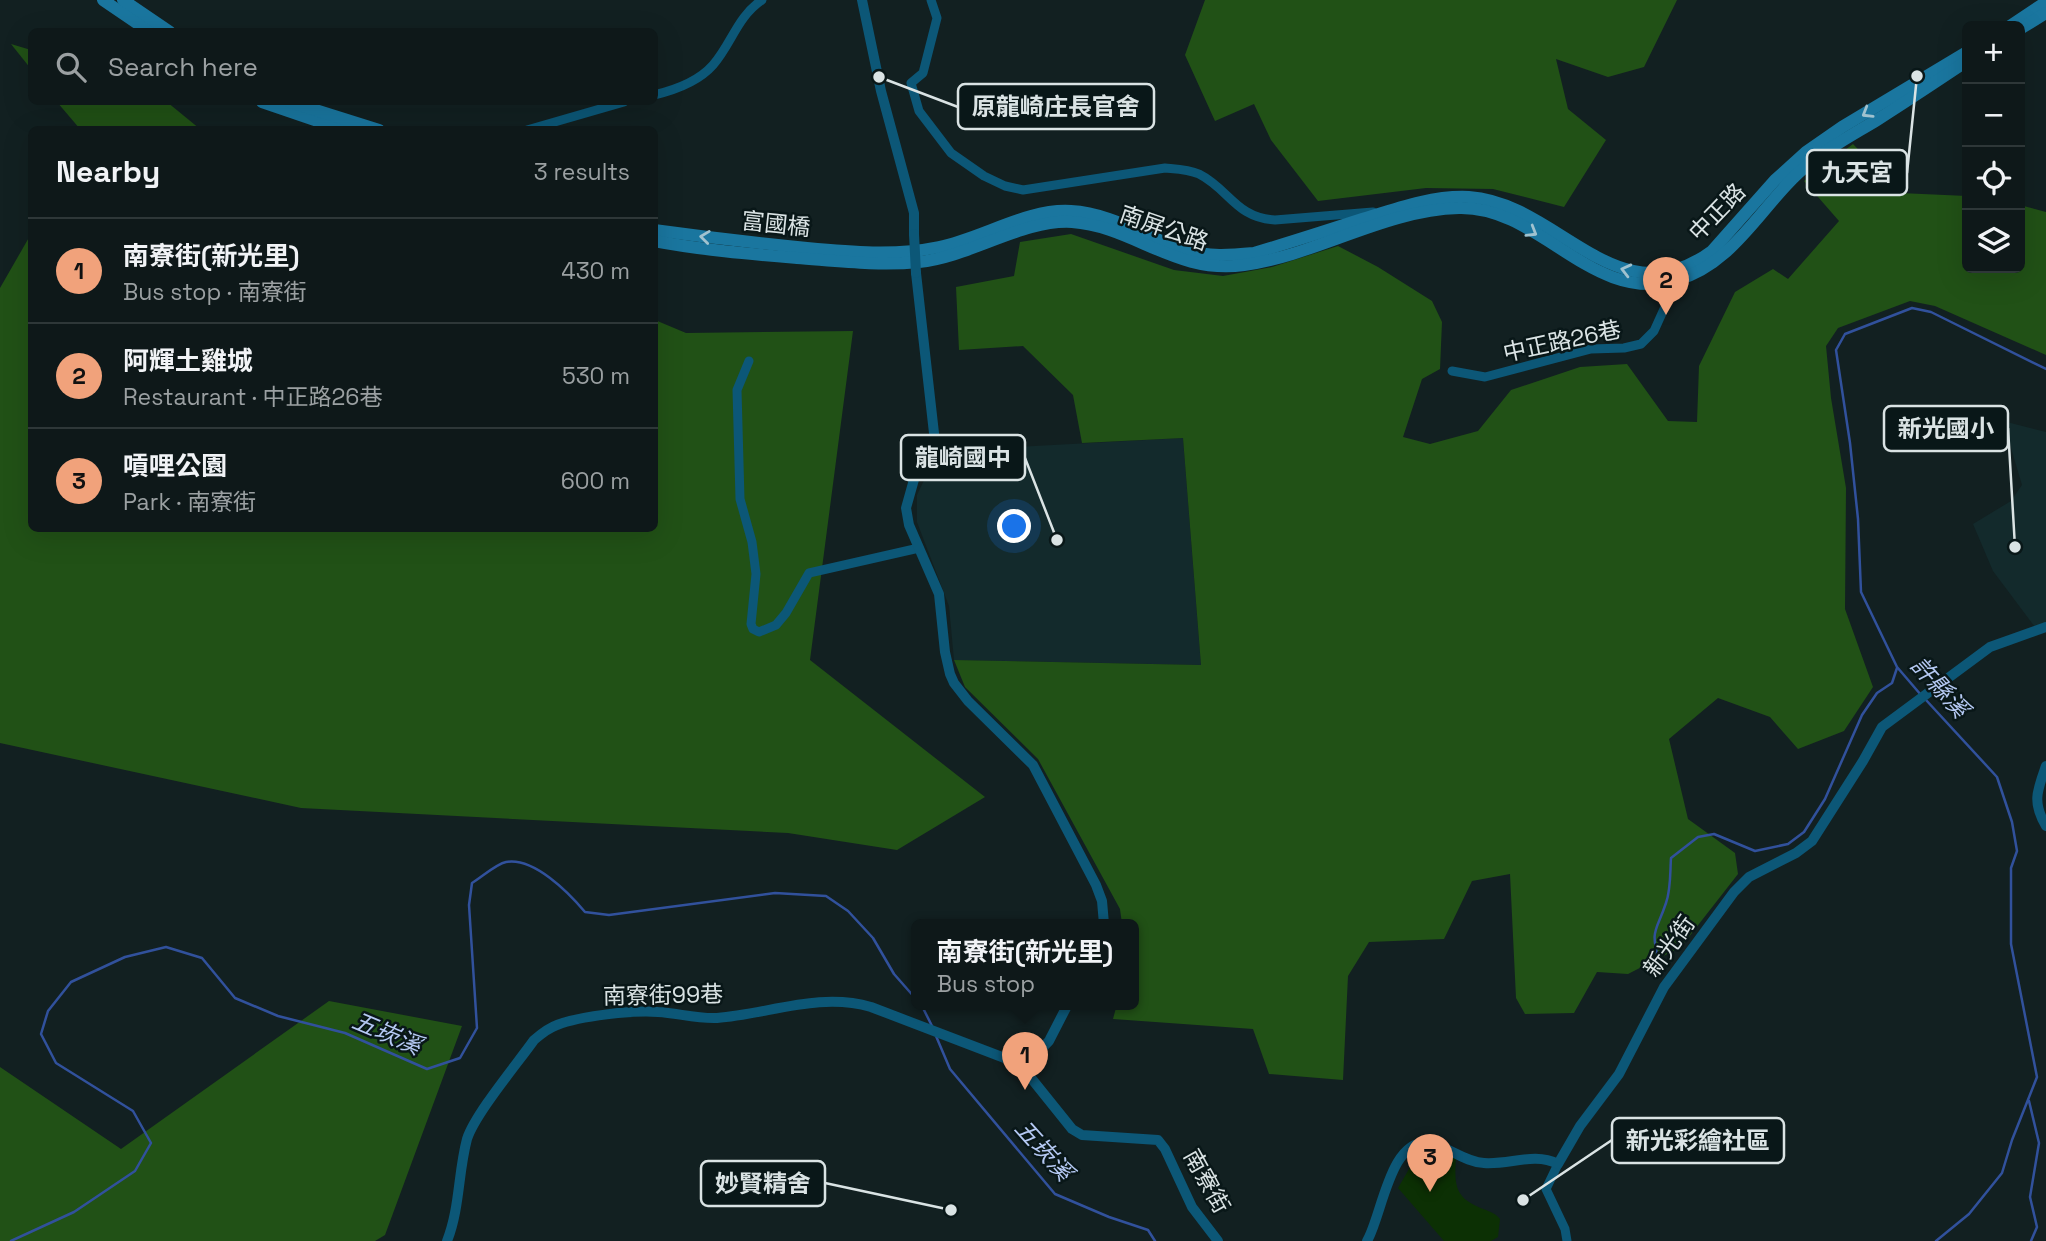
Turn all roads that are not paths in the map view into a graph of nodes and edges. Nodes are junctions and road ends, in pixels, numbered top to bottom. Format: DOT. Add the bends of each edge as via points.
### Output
graph roads {
  1 [pos="103,0"];
  2 [pos="123,0"];
  3 [pos="762,0"];
  4 [pos="862,0"];
  5 [pos="931,0"];
  6 [pos="2046,2"];
  7 [pos="2046,13"];
  8 [pos="2018,21"];
  9 [pos="2025,26"];
  10 [pos="144,28"];
  11 [pos="164,28"];
  12 [pos="1962,55"];
  13 [pos="1962,64"];
  14 [pos="658,94"];
  15 [pos="270,105"];
  16 [pos="300,105"];
  17 [pos="614,105"];
  18 [pos="332,126"];
  19 [pos="366,126"];
  20 [pos="541,126"];
  21 [pos="1389,210"];
  22 [pos="1420,213"];
  23 [pos="658,231"];
  24 [pos="658,242"];
  25 [pos="894,257"];
  26 [pos="1672,276"];
  27 [pos="749,361"];
  28 [pos="1452,371"];
  29 [pos="919,548"];
  30 [pos="2046,627"];
  31 [pos="2046,766"];
  32 [pos="2046,826"];
  33 [pos="1104,919"];
  34 [pos="1065,1010"];
  35 [pos="1023,1068"];
  36 [pos="1558,1164"];
  37 [pos="447,1241"];
  38 [pos="1218,1241"];
  39 [pos="1367,1241"];
  40 [pos="1567,1241"];
  1 -- 10 [label="main road"];
  2 -- 11 [label="main road"];
  3 -- 14 [label="street" via="739,21 704,74"];
  4 -- 29 [label="street, bridge" via="914,214 935,442 915,477 906,508"];
  5 -- 21 [label="street" via="937,18 923,73 911,82 919,111 951,153 1004,186 1023,190 1165,168 1200,175 1239,208 1261,218"];
  6 -- 8 [label="main road"];
  7 -- 9 [label="main road"];
  12 -- 26 [label="main road, 中正路, one-way" via="1816,144 1775,180 1712,251"];
  13 -- 26 [label="main road, 中正路" via="1814,159 1720,258 1690,276"];
  15 -- 18 [label="main road"];
  16 -- 19 [label="main road"];
  17 -- 20 [label="street"];
  21 -- 22 [label="street"];
  21 -- 25 [label="main road, 南屏公路" via="1254,253 1220,255 1187,250 1101,216 1071,211 1040,214 937,248"];
  26 -- 21 [label="main road, 中正路, one-way" via="1639,273 1597,260 1520,211 1486,200 1450,197"];
  22 -- 25 [label="main road, 南屏公路" via="1272,260 1230,267 1182,260 1098,227 1069,222 1042,225 939,258"];
  22 -- 26 [label="main road, 中正路, one-way" via="1472,208 1528,229 1613,279 1639,285"];
  25 -- 23 [label="main road, 富國橋, one-way"];
  24 -- 25 [label="main road, 富國橋" via="845,262"];
  26 -- 28 [label="street, 中正路26巷" via="1673,289 1654,331 1641,344 1591,349 1485,377"];
  27 -- 29 [label="street" via="737,390 740,499 757,574 753,629 759,632 776,625 808,573"];
  29 -- 33 [label="street" via="939,594 947,663 954,683 1033,765 1096,885"];
  30 -- 36 [label="street, 新光街" via="1990,648 1882,727 1812,841 1741,883 1664,988 1619,1074"];
  31 -- 32 [label="street" via="2036,804"];
  34 -- 35 [label="street" via="1049,1041"];
  35 -- 37 [label="street, 南寮街99巷" via="856,1002 829,1000 714,1018 637,1012 555,1026 534,1040 468,1138"];
  35 -- 38 [label="street, 南寮街" via="1072,1129 1082,1135 1162,1143 1192,1207"];
  36 -- 39 [label="street" via="1546,1158 1480,1163 1437,1145 1416,1145 1398,1158"];
  36 -- 40 [label="street, 新光街" via="1546,1189"];
}
